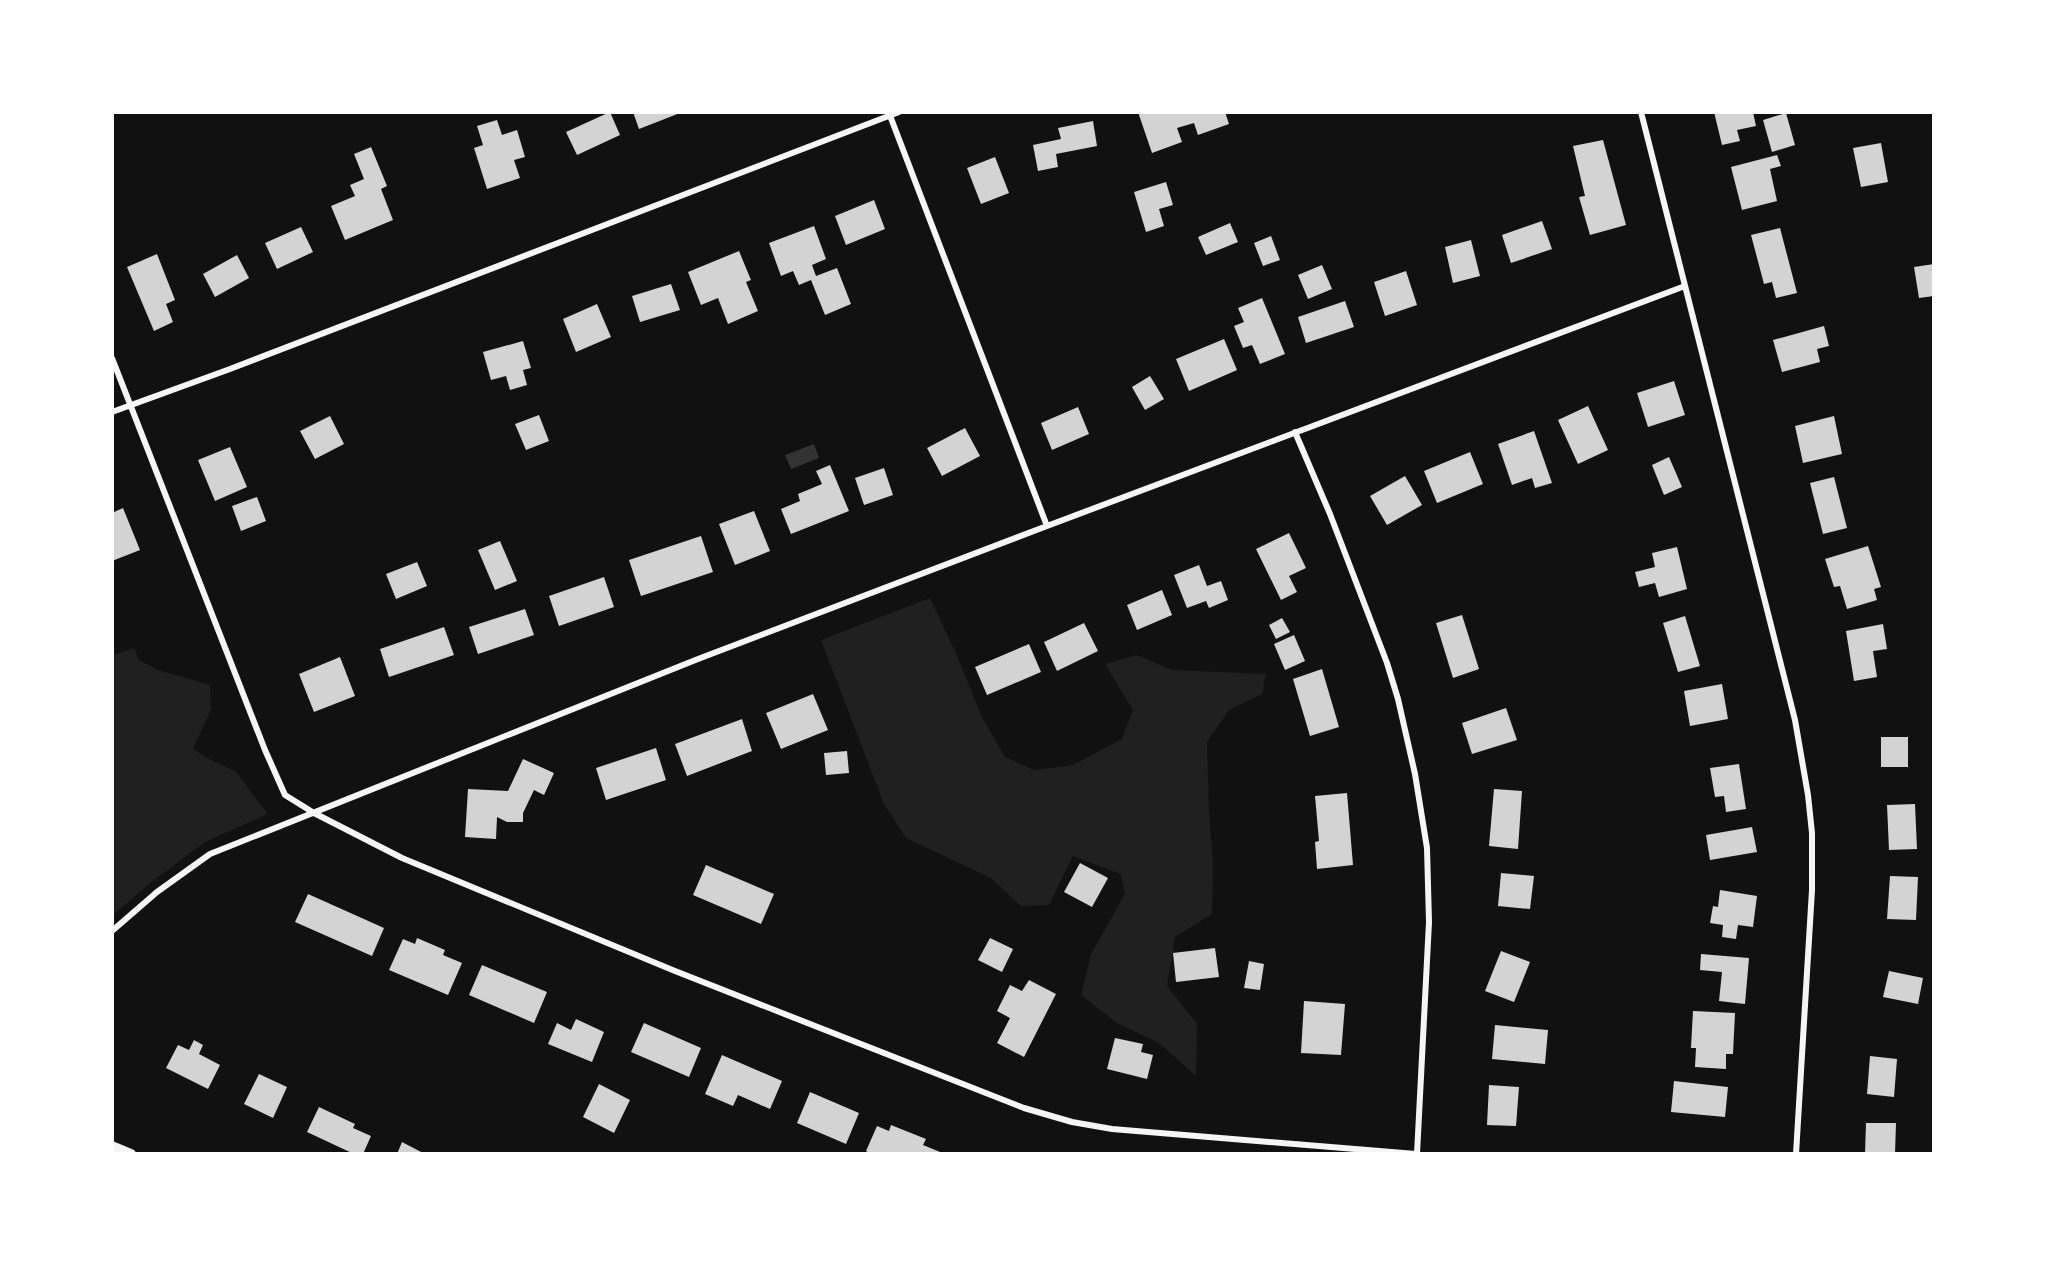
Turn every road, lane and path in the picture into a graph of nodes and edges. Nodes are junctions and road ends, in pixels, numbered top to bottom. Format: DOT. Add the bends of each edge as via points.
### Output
graph roads {
  1 [pos="899,112"];
  2 [pos="1641,112"];
  3 [pos="889,114"];
  4 [pos="1685,286"];
  5 [pos="112,358"];
  6 [pos="131,405"];
  7 [pos="112,412"];
  8 [pos="1295,432"];
  9 [pos="1047,526"];
  10 [pos="314,813"];
  11 [pos="112,931"];
  12 [pos="112,1146"];
  13 [pos="131,1154"];
  14 [pos="1417,1154"];
  15 [pos="1796,1154"];
  1 -- 3 [label="street"];
  2 -- 4 [label="street"];
  3 -- 6 [label="street"];
  3 -- 9 [label="street"];
  4 -- 8 [label="street"];
  4 -- 15 [label="street" via="1795,720 1808,795 1812,890"];
  5 -- 6 [label="street"];
  6 -- 7 [label="street"];
  6 -- 10 [label="street" via="285,795"];
  8 -- 9 [label="street"];
  8 -- 14 [label="street" via="1386,663 1415,774 1427,848 1429,922"];
  9 -- 10 [label="street" via="699,659"];
  10 -- 11 [label="street" via="210,854"];
  10 -- 14 [label="street" via="413,863 1024,1108 1112,1129"];
  12 -- 13 [label="street"];
}
